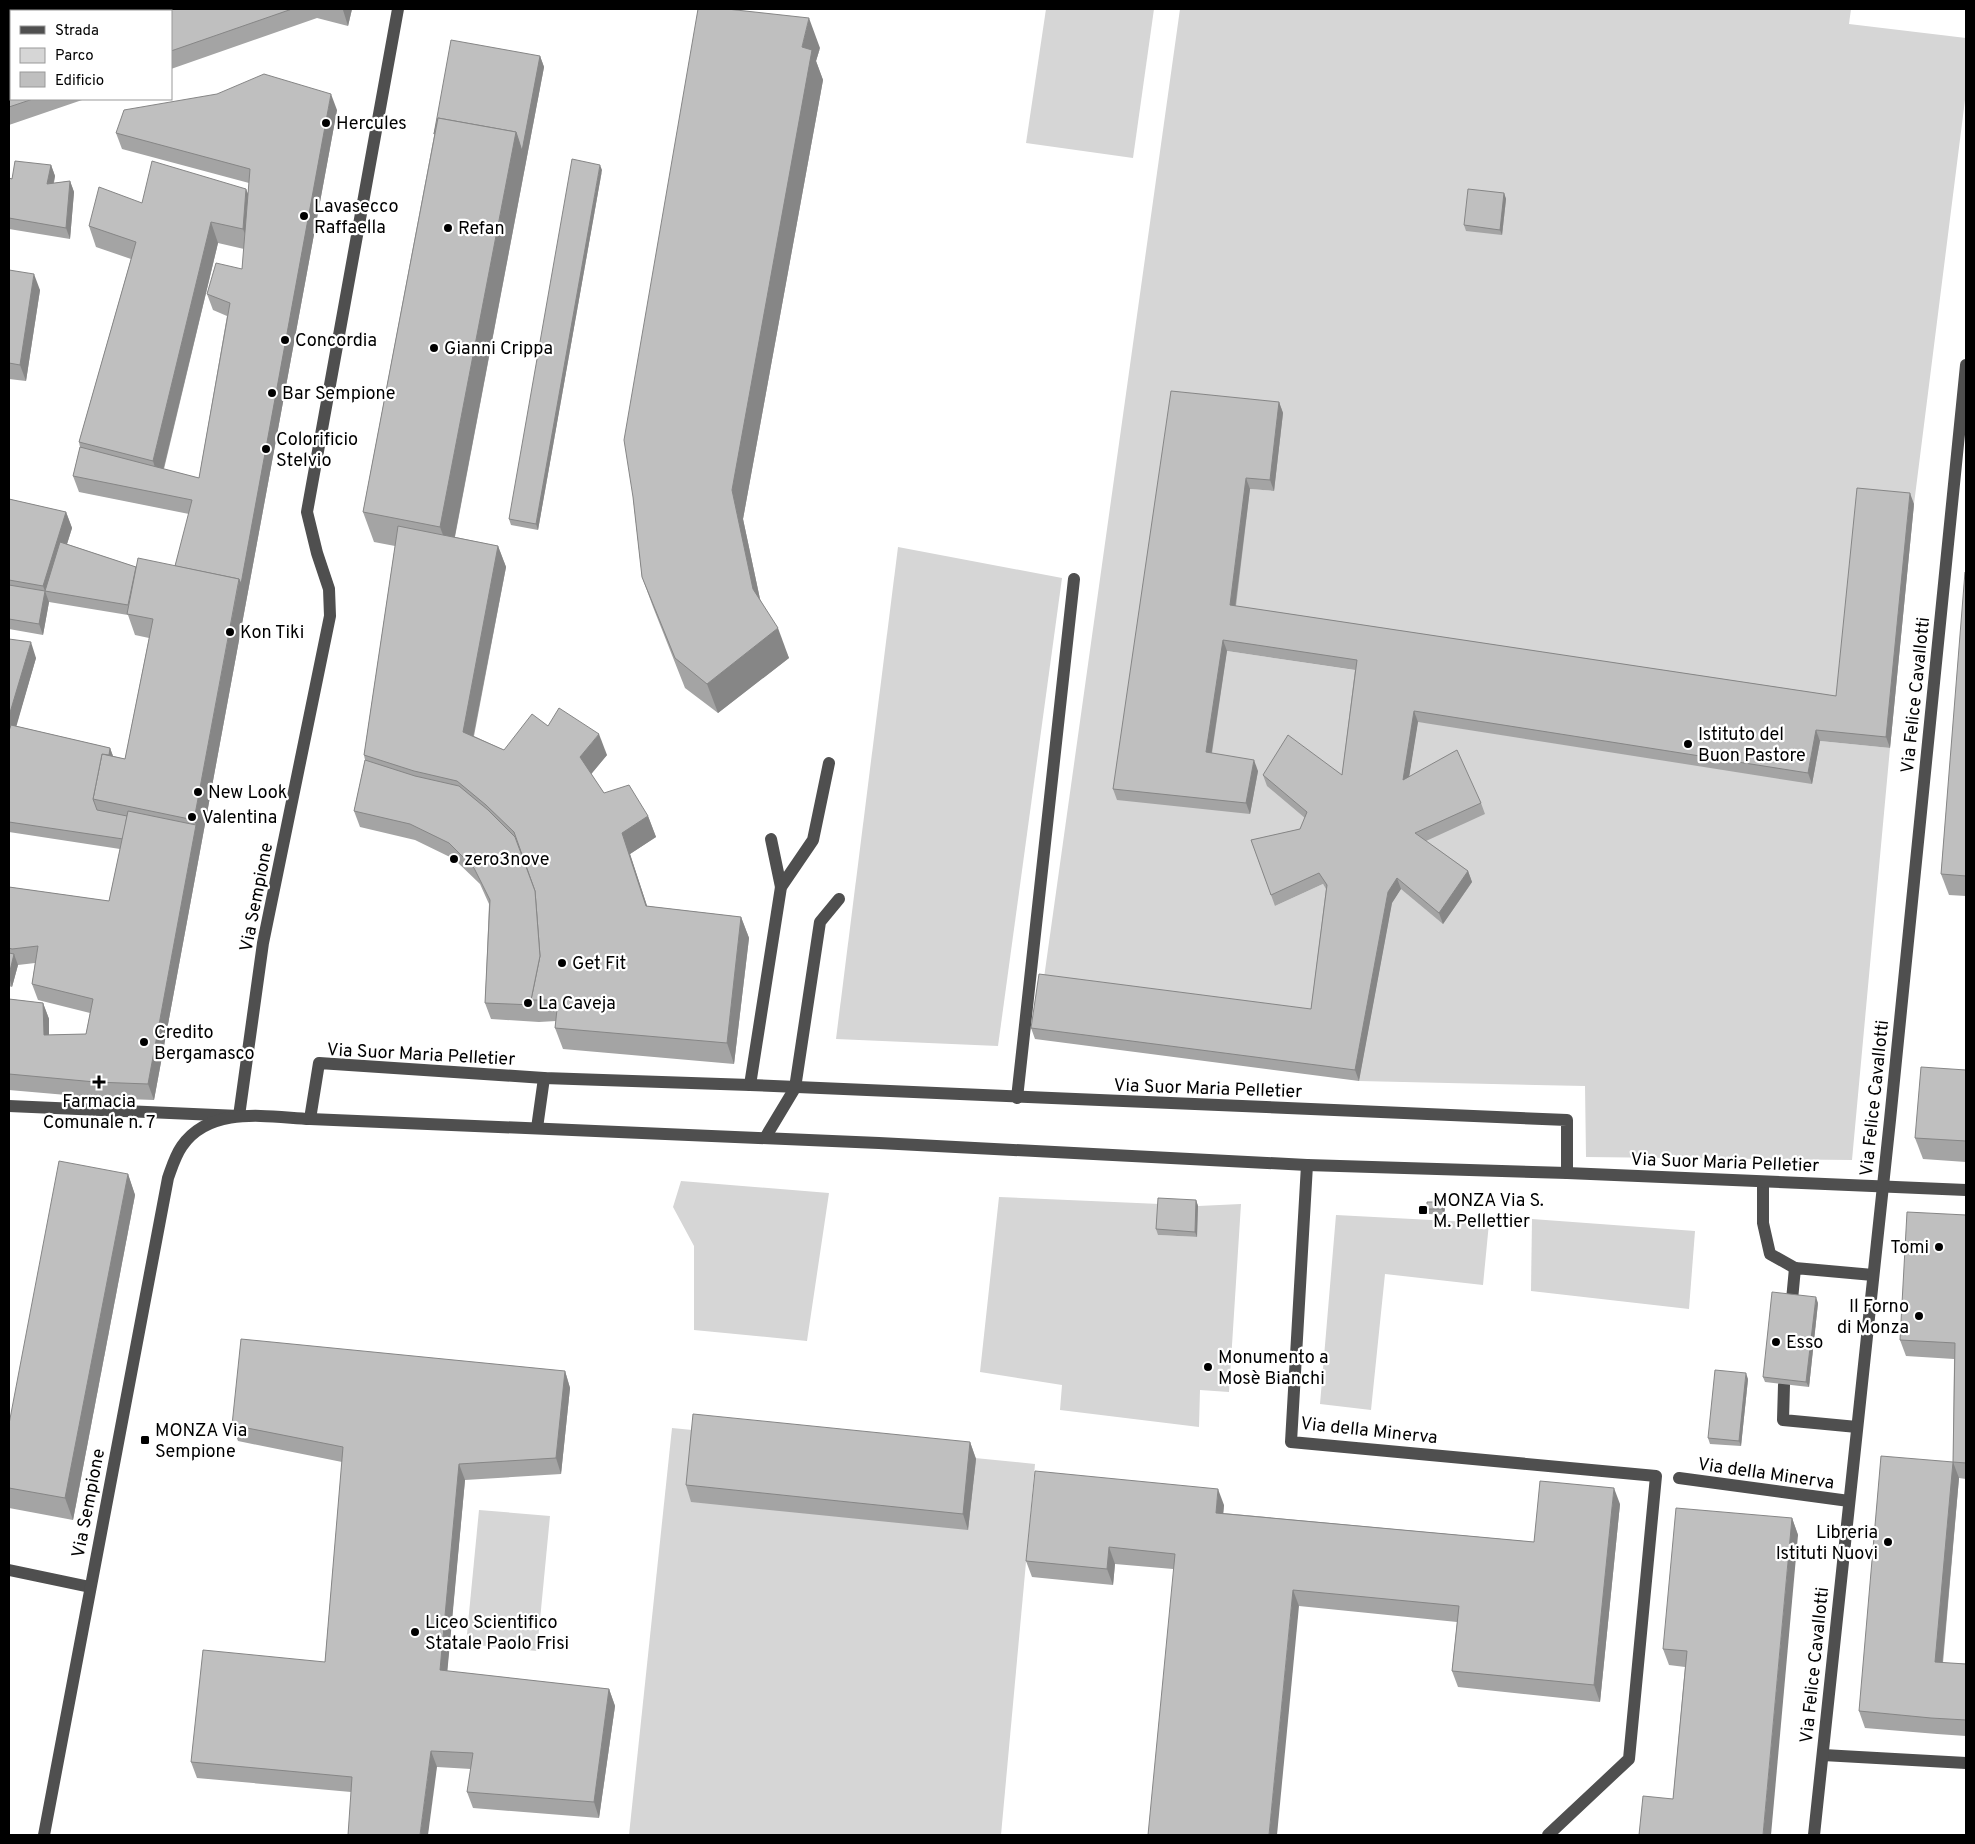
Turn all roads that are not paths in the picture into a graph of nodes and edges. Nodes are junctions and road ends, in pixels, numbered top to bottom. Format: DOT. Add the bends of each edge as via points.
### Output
graph roads {
  1 [pos="398,9"];
  2 [pos="1966,365"];
  3 [pos="1074,579"];
  4 [pos="829,763"];
  5 [pos="771,839"];
  6 [pos="781,887"];
  7 [pos="840,899"];
  8 [pos="544,1078"];
  9 [pos="750,1085"];
  10 [pos="795,1088"];
  11 [pos="1017,1098"];
  12 [pos="9,1106"];
  13 [pos="239,1116"];
  14 [pos="310,1119"];
  15 [pos="536,1128"];
  16 [pos="765,1138"];
  17 [pos="1307,1165"];
  18 [pos="1567,1173"];
  19 [pos="168,1178"];
  20 [pos="1763,1182"];
  21 [pos="1883,1186"];
  22 [pos="1966,1190"];
  23 [pos="1796,1268"];
  24 [pos="1873,1275"];
  25 [pos="1792,1300"];
  26 [pos="1784,1385"];
  27 [pos="1857,1427"];
  28 [pos="1679,1478"];
  29 [pos="1849,1501"];
  30 [pos="9,1570"];
  31 [pos="90,1587"];
  32 [pos="1823,1755"];
  33 [pos="1966,1764"];
  34 [pos="44,1835"];
  35 [pos="1548,1835"];
  36 [pos="1814,1835"];
  1 -- 13 [label="street, Via Sempione" via="307,512 316,553 329,589 330,616 263,943"];
  2 -- 21 [label="street, Via Felice Cavallotti"];
  3 -- 11 [label="street"];
  4 -- 6 [label="street" via="813,840"];
  5 -- 6 [label="street"];
  6 -- 9 [label="street"];
  7 -- 10 [label="street" via="820,922"];
  8 -- 9 [label="street, Via Suor Maria Pelletier"];
  8 -- 14 [label="street, Via Suor Maria Pelletier" via="319,1063"];
  8 -- 15 [label="street"];
  9 -- 10 [label="street, Via Suor Maria Pelletier"];
  10 -- 11 [label="street, Via Suor Maria Pelletier"];
  10 -- 16 [label="street"];
  11 -- 18 [label="street, Via Suor Maria Pelletier" via="1567,1120"];
  12 -- 13 [label="street"];
  13 -- 14 [label="street, Via Suor Maria Pelletier"];
  13 -- 19 [label="street, Via Suor Maria Pelletier" via="221,1118 192,1134 182,1146"];
  14 -- 15 [label="street, Via Suor Maria Pelletier"];
  15 -- 16 [label="street, Via Suor Maria Pelletier"];
  16 -- 17 [label="street, Via Suor Maria Pelletier"];
  17 -- 18 [label="street, Via Suor Maria Pelletier"];
  17 -- 35 [label="street, Via della Minerva" via="1291,1442 1656,1476 1629,1759"];
  18 -- 20 [label="street, Via Suor Maria Pelletier"];
  19 -- 31 [label="street, Via Sempione"];
  20 -- 21 [label="street, Via Suor Maria Pelletier"];
  20 -- 23 [label="street" via="1763,1223 1770,1254"];
  21 -- 22 [label="street, Via Suor Maria Pelletier"];
  21 -- 24 [label="street, Via Felice Cavallotti"];
  23 -- 24 [label="street"];
  23 -- 25 [label="street"];
  24 -- 27 [label="street, Via Felice Cavallotti"];
  26 -- 27 [label="street" via="1783,1420"];
  27 -- 29 [label="street, Via Felice Cavallotti"];
  28 -- 29 [label="street, Via della Minerva"];
  29 -- 32 [label="street, Via Felice Cavallotti"];
  30 -- 31 [label="street"];
  31 -- 34 [label="street, Via Sempione"];
  32 -- 33 [label="street"];
  32 -- 36 [label="street, Via Felice Cavallotti"];
}
